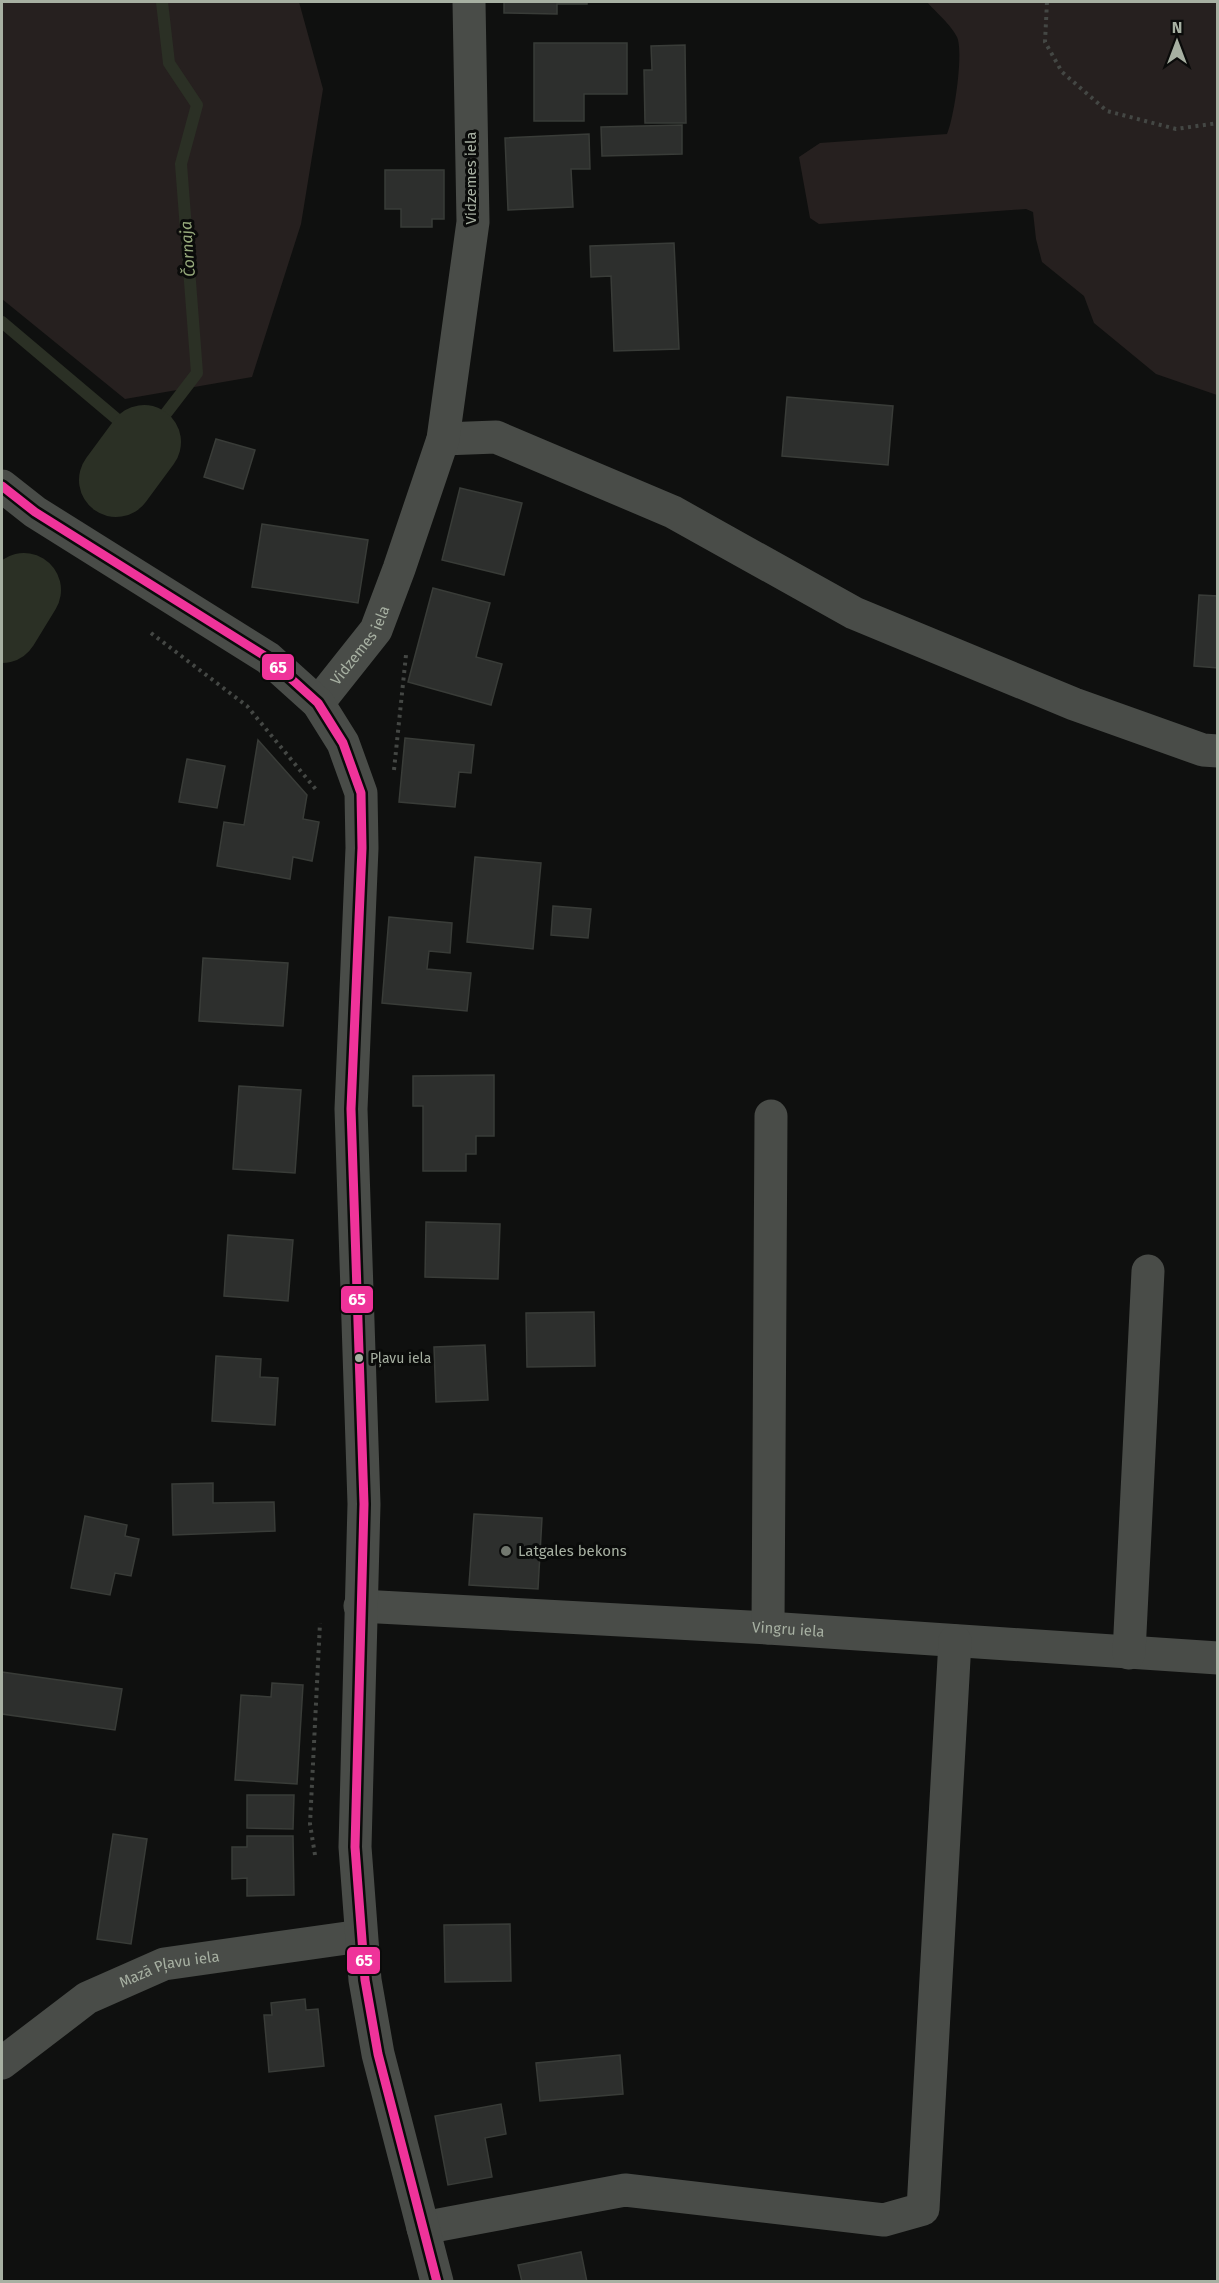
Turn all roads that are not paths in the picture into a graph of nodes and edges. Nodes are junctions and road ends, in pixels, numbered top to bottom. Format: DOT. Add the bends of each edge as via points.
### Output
graph roads {
  1 [pos="469,2"];
  2 [pos="443,439"];
  3 [pos="2,486"];
  4 [pos="318,703"];
  5 [pos="1218,751"];
  6 [pos="771,1116"];
  7 [pos="1148,1271"];
  8 [pos="360,1606"];
  9 [pos="768,1628"];
  10 [pos="956,1641"];
  11 [pos="1129,1653"];
  12 [pos="1218,1658"];
  13 [pos="361,1936"];
  14 [pos="2,2063"];
  15 [pos="423,2228"];
  16 [pos="437,2282"];
  1 -- 2 [label="street, Vidzemes iela" via="472,222"];
  2 -- 4 [label="street, Vidzemes iela" via="376,630"];
  2 -- 5 [label="street" via="496,437 673,512 854,613 1074,704 1203,750"];
  3 -- 4 [label="street" via="35,512 268,658"];
  4 -- 8 [label="street" via="343,743 361,793 363,848 351,1109 364,1504"];
  6 -- 9 [label="street"];
  7 -- 11 [label="street"];
  8 -- 9 [label="street, Vingru iela"];
  8 -- 13 [label="street" via="355,1847"];
  9 -- 10 [label="street, Vingru iela"];
  10 -- 11 [label="street, Vingru iela"];
  10 -- 15 [label="street" via="923,2209 884,2220 625,2190"];
  11 -- 12 [label="street, Vingru iela"];
  13 -- 14 [label="street, Mazā Pļavu iela" via="164,1964 87,1998"];
  13 -- 15 [label="street" via="378,2054"];
  15 -- 16 [label="street"];
}
